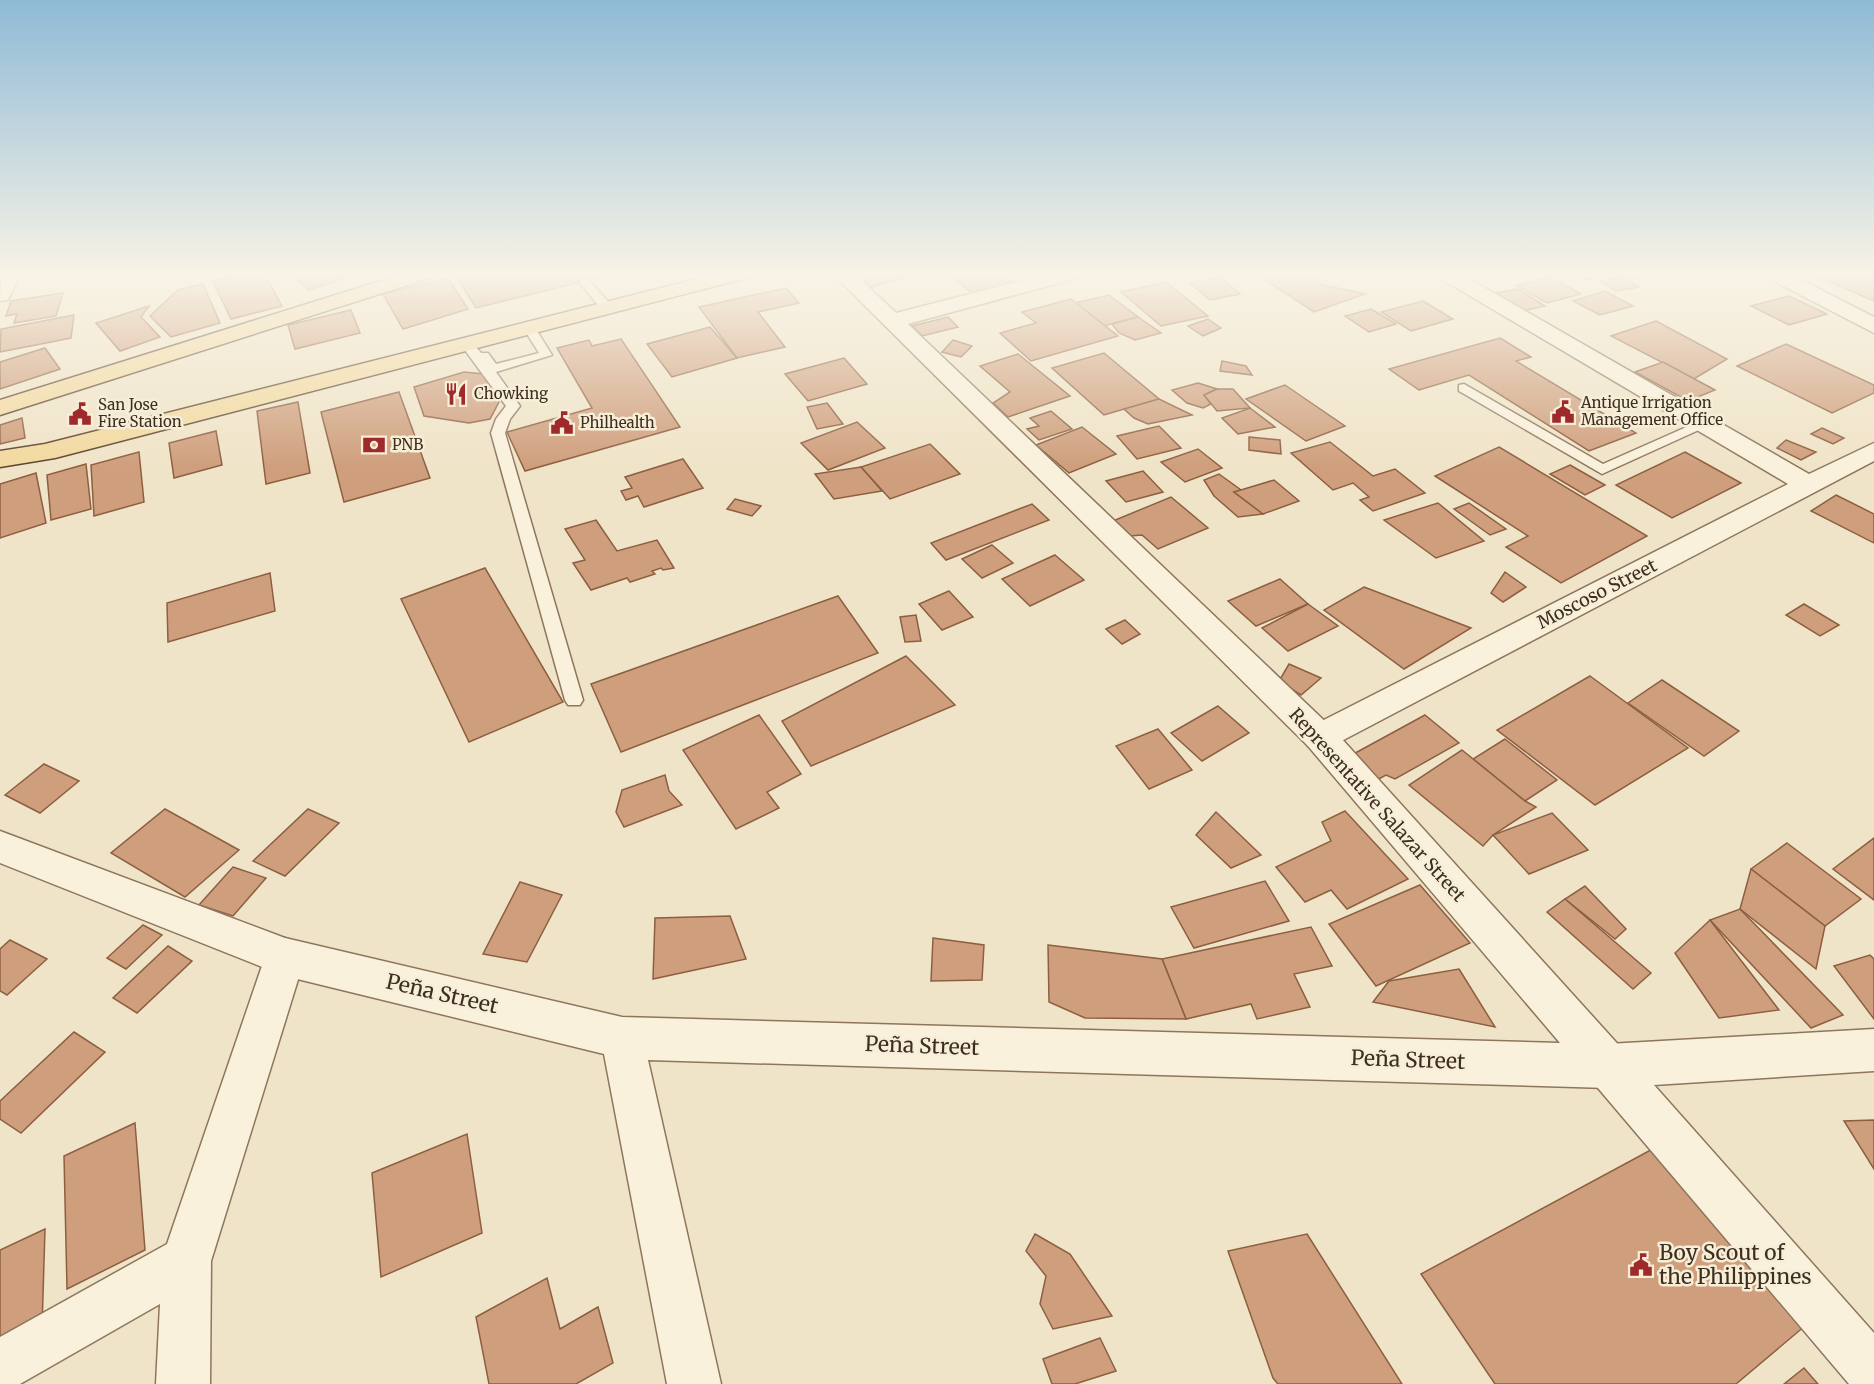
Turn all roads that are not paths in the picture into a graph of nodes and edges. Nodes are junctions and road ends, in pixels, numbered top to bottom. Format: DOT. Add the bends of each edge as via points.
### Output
graph roads {
  1 [pos="222,338"];
  2 [pos="483,338"];
  3 [pos="535,338"];
  4 [pos="910,338"];
  5 [pos="1556,338"];
  6 [pos="469,341"];
  7 [pos="1464,388"];
  8 [pos="0,408"];
  9 [pos="1705,424"];
  10 [pos="1874,451"];
  11 [pos="46,452"];
  12 [pos="0,459"];
  13 [pos="0,468"];
  14 [pos="1809,485"];
  15 [pos="574,699"];
  16 [pos="1320,737"];
  17 [pos="0,847"];
  18 [pos="285,957"];
  19 [pos="622,1038"];
  20 [pos="1874,1050"];
  21 [pos="1608,1066"];
  22 [pos="186,1261"];
  23 [pos="0,1366"];
  24 [pos="1874,1373"];
  25 [pos="183,1384"];
  26 [pos="694,1384"];
  1 -- 8 [label="main road"];
  2 -- 6 [label="main road"];
  3 -- 6 [label="lane" via="546,355 493,369"];
  4 -- 16 [label="street, Representative Salazar Street"];
  5 -- 9 [label="street"];
  6 -- 11 [label="main road"];
  6 -- 15 [label="lane" via="513,406 498,433"];
  7 -- 9 [label="lane" via="1602,470"];
  9 -- 14 [label="street"];
  10 -- 14 [label="street, Moscoso Street"];
  11 -- 12 [label="main road"];
  11 -- 13 [label="main road"];
  14 -- 16 [label="street, Moscoso Street"];
  16 -- 21 [label="street, Representative Salazar Street"];
  17 -- 18 [label="street, Peña Street"];
  18 -- 19 [label="street, Peña Street"];
  18 -- 22 [label="street"];
  19 -- 21 [label="street, Peña Street"];
  19 -- 26 [label="street"];
  20 -- 21 [label="street, Peña Street"];
  21 -- 24 [label="street, Representative Salazar Street"];
  22 -- 23 [label="street"];
  22 -- 25 [label="street"];
}
